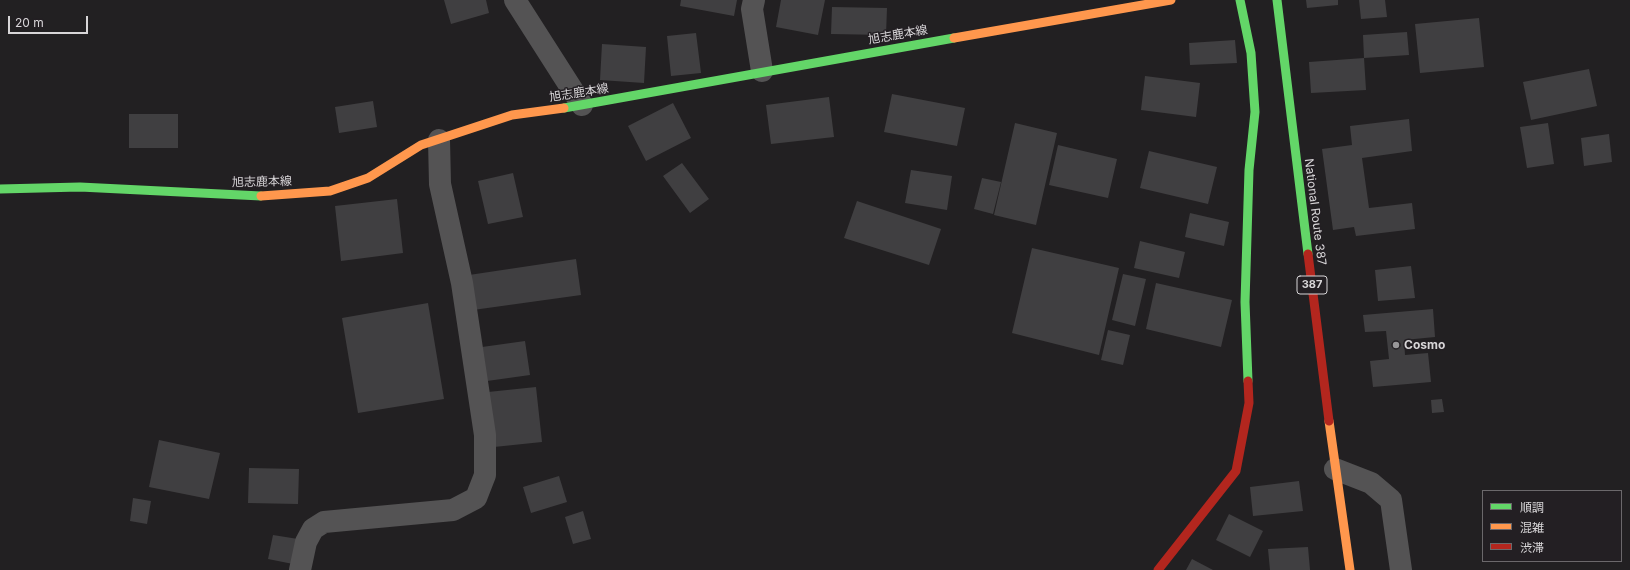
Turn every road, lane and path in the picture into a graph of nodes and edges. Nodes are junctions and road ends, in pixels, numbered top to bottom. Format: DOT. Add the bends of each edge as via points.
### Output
graph roads {
  1 [pos="515,0"];
  2 [pos="754,0"];
  3 [pos="1171,0"];
  4 [pos="1240,0"];
  5 [pos="1277,0"];
  6 [pos="762,71"];
  7 [pos="582,105"];
  8 [pos="439,140"];
  9 [pos="0,189"];
  10 [pos="1335,469"];
  11 [pos="300,570"];
  12 [pos="1158,570"];
  13 [pos="1350,570"];
  14 [pos="1402,570"];
  1 -- 7 [label="street"];
  2 -- 6 [label="street" via="752,9"];
  3 -- 6 [label="main road, 旭志鹿本線"];
  4 -- 12 [label="main road" via="1251,53 1255,112 1249,170 1245,302 1249,403 1236,471"];
  5 -- 10 [label="main road, National Route 387 / 387"];
  6 -- 7 [label="main road, 旭志鹿本線"];
  7 -- 8 [label="main road, 旭志鹿本線" via="512,115"];
  8 -- 9 [label="main road, 旭志鹿本線" via="421,145 368,178 330,191 264,196 80,187"];
  8 -- 11 [label="street" via="440,184 462,283 485,435 485,475 476,498 453,510 324,522 313,529 306,542"];
  10 -- 13 [label="main road, National Route 387 / 387"];
  10 -- 14 [label="street" via="1371,483 1391,500"];
}
